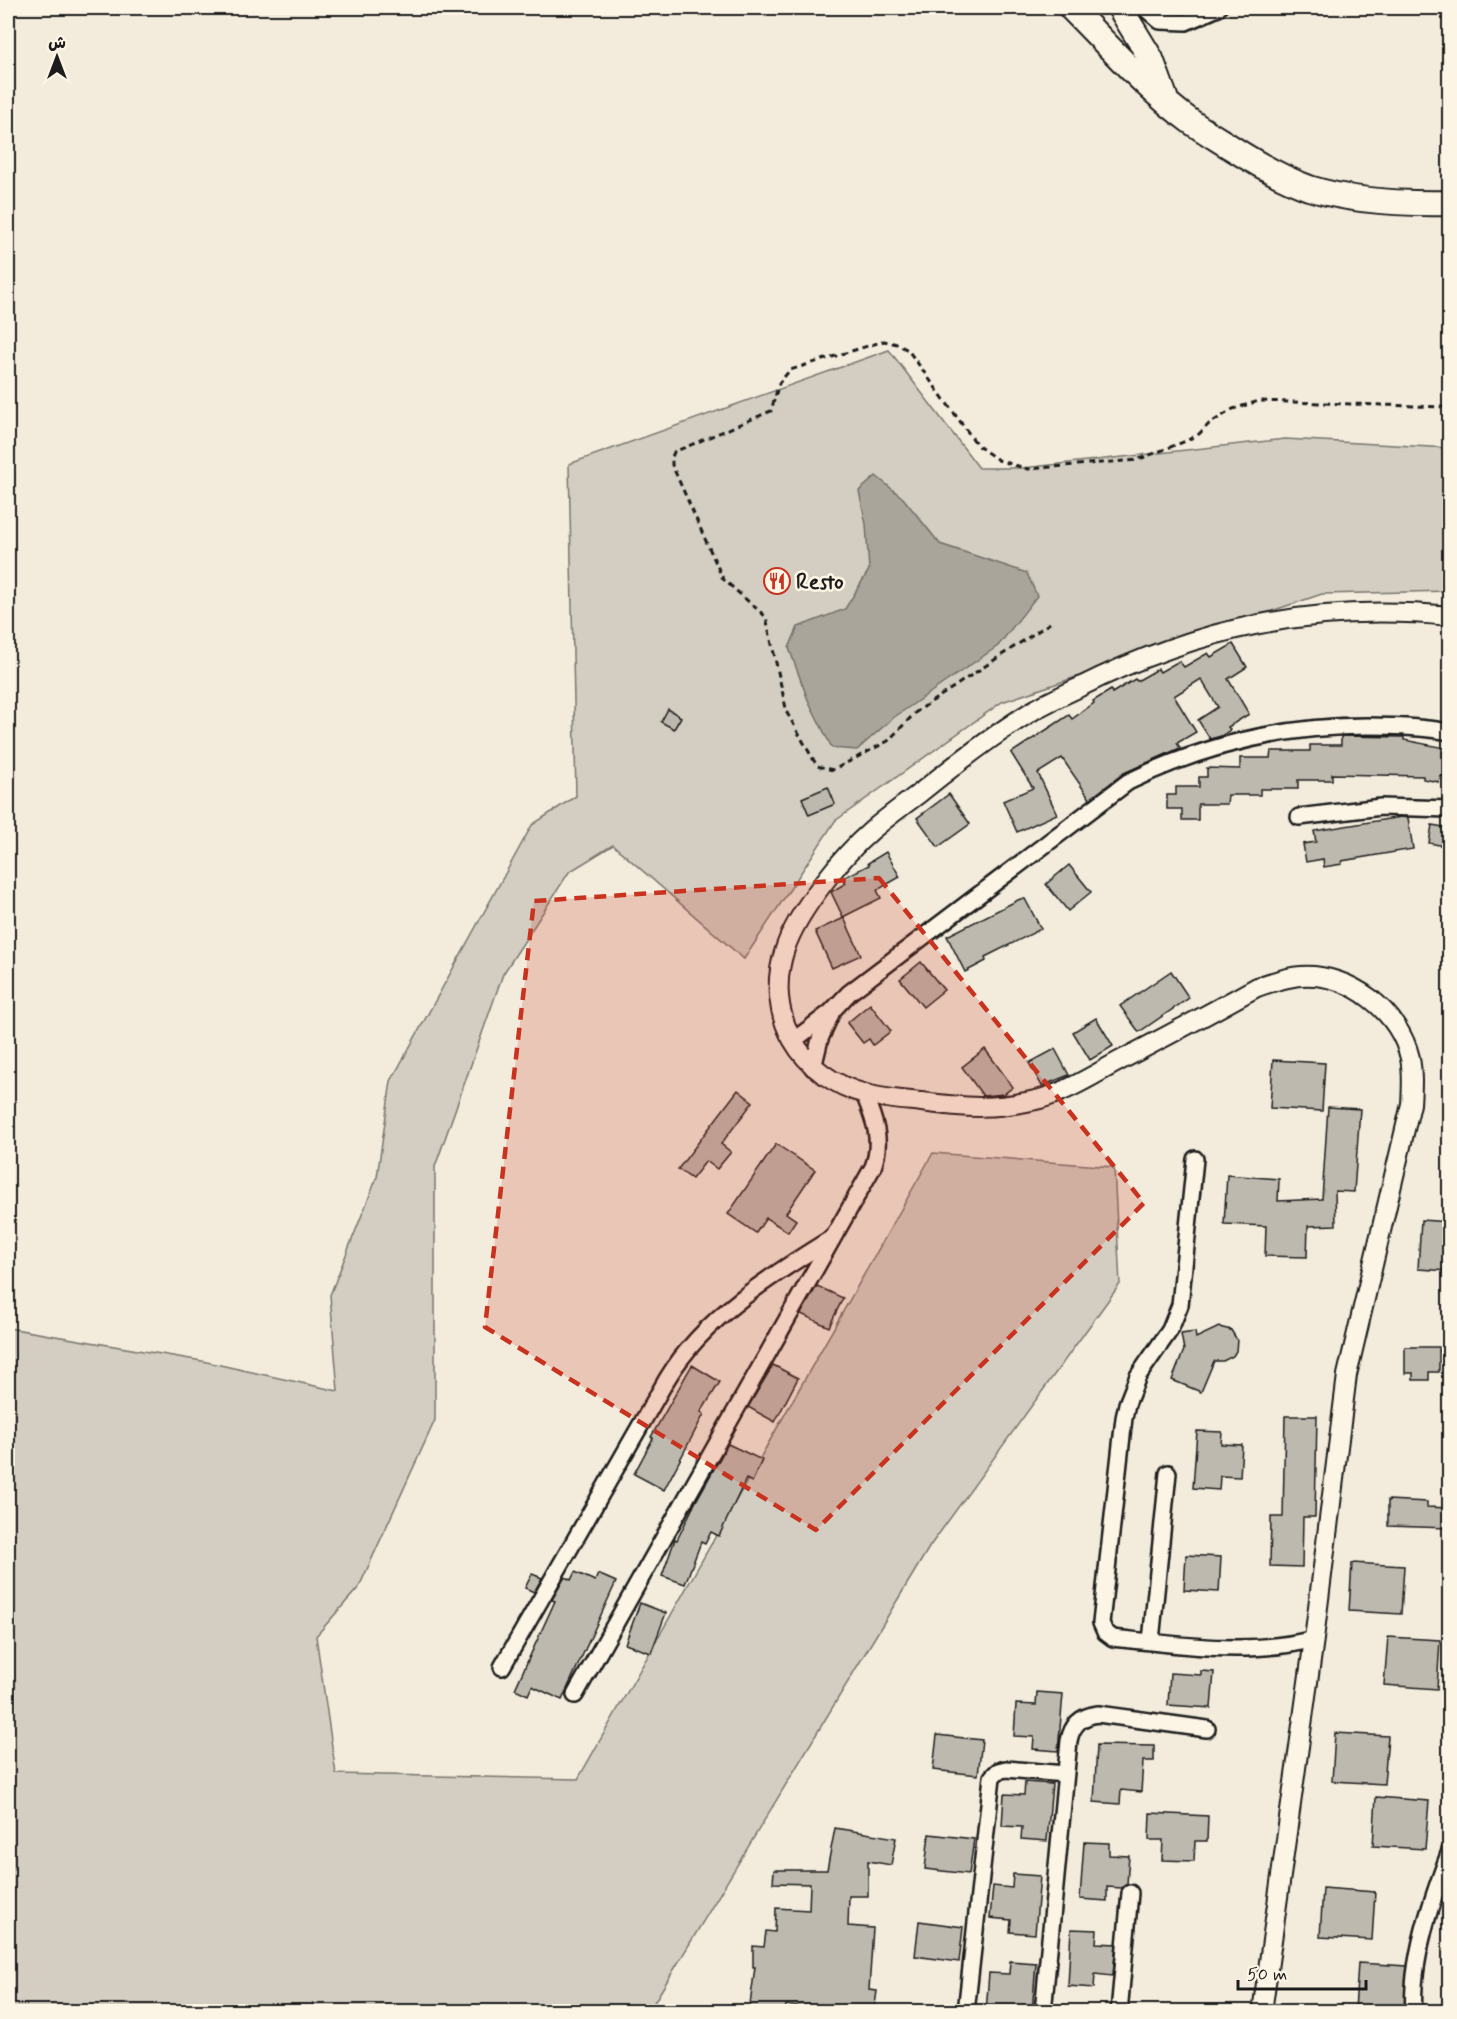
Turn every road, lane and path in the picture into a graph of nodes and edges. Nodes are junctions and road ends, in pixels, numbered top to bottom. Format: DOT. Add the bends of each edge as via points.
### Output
graph roads {
  1 [pos="1071,8"];
  2 [pos="1120,8"];
  3 [pos="1145,8"];
  4 [pos="1218,8"];
  5 [pos="1167,102"];
  6 [pos="1449,203"];
  7 [pos="1449,411"];
  8 [pos="1449,616"];
  9 [pos="1050,623"];
  10 [pos="1449,732"];
  11 [pos="1449,809"];
  12 [pos="1299,816"];
  13 [pos="831,1012"];
  14 [pos="793,1041"];
  15 [pos="813,1068"];
  16 [pos="864,1094"];
  17 [pos="1195,1159"];
  18 [pos="835,1236"];
  19 [pos="1168,1473"];
  20 [pos="1314,1640"];
  21 [pos="1151,1641"];
  22 [pos="502,1667"];
  23 [pos="575,1695"];
  24 [pos="1206,1730"];
  25 [pos="1065,1774"];
  26 [pos="1449,1851"];
  27 [pos="1130,1893"];
  28 [pos="966,2012"];
  29 [pos="1043,2012"];
  30 [pos="1119,2012"];
  31 [pos="1262,2012"];
  32 [pos="1414,2012"];
  1 -- 5 [label="main road"];
  2 -- 5 [label="main road" via="1151,59"];
  3 -- 4 [label="street" via="1160,21 1186,22"];
  5 -- 6 [label="main road" via="1247,157 1311,188 1372,200"];
  7 -- 9 [label="path" via="1444,407 1259,401 1233,409 1199,435 1137,460 1028,470 998,460 978,446 908,350 884,341 790,370 778,383 771,411 674,452 672,465 723,579 766,617 787,713 817,766 833,770 888,741 916,712"];
  8 -- 14 [label="street" via="1387,611 1327,613 1209,634 1096,678 1034,710 976,748 869,832 823,885 795,927 780,967 781,1009"];
  10 -- 13 [label="street" via="1389,726 1284,732 1220,745 1158,768 1128,782 849,993"];
  11 -- 12 [label="street" via="1380,807"];
  13 -- 14 [label="street"];
  13 -- 15 [label="street"];
  14 -- 15 [label="street"];
  15 -- 16 [label="street"];
  16 -- 18 [label="street" via="878,1131 876,1158"];
  16 -- 20 [label="street" via="971,1108 1040,1099 1062,1092 1257,987 1280,979 1327,978 1350,986 1388,1014 1409,1057 1413,1080 1411,1104 1347,1375"];
  17 -- 21 [label="street" via="1180,1305 1170,1330 1138,1376 1124,1418 1101,1618 1102,1628 1109,1636"];
  18 -- 22 [label="street" via="715,1320 688,1347"];
  18 -- 23 [label="street"];
  19 -- 21 [label="street"];
  20 -- 21 [label="street" via="1253,1649"];
  20 -- 31 [label="street"];
  24 -- 25 [label="street" via="1091,1715 1078,1722 1070,1734"];
  25 -- 28 [label="street" via="1006,1769 992,1777"];
  25 -- 29 [label="street"];
  26 -- 32 [label="street" via="1426,1923"];
  27 -- 30 [label="street"];
}
